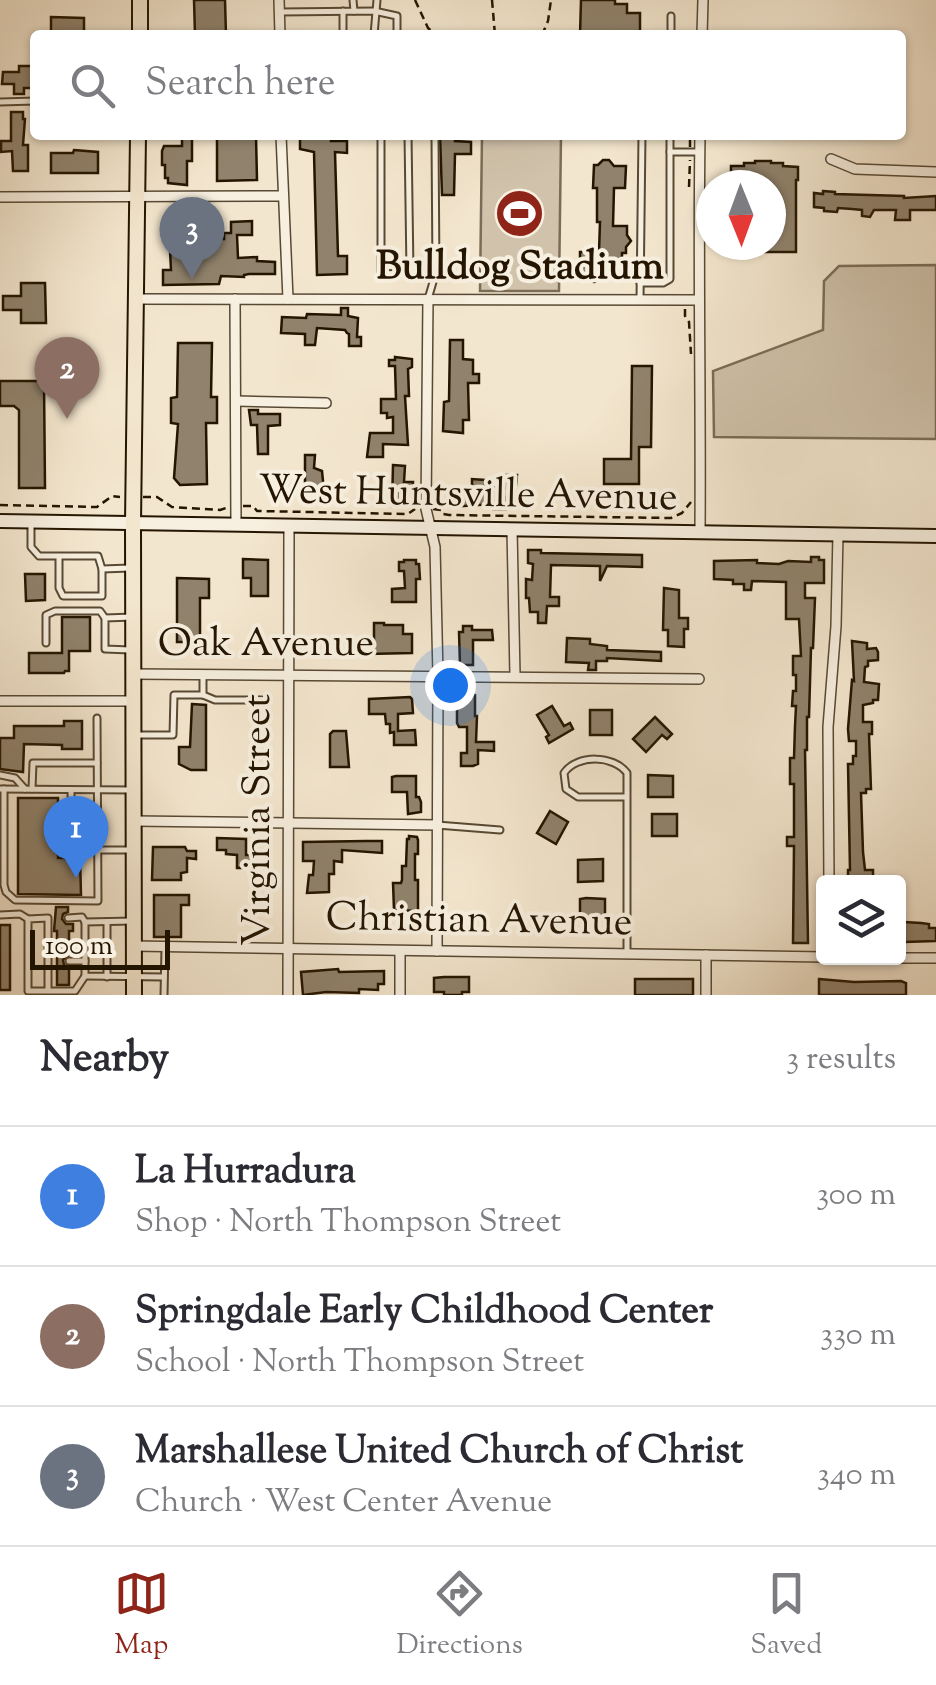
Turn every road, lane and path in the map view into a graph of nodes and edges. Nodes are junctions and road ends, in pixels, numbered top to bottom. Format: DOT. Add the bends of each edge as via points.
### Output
graph roads {
  1 [pos="140,0"];
  2 [pos="279,0"];
  3 [pos="308,0"];
  4 [pos="353,0"];
  5 [pos="377,0"];
  6 [pos="415,0"];
  7 [pos="492,0"];
  8 [pos="551,0"];
  9 [pos="703,0"];
  10 [pos="374,11"];
  11 [pos="279,12"];
  12 [pos="308,12"];
  13 [pos="344,12"];
  14 [pos="354,12"];
  15 [pos="671,16"];
  16 [pos="140,30"];
  17 [pos="280,30"];
  18 [pos="344,30"];
  19 [pos="374,30"];
  20 [pos="397,30"];
  21 [pos="430,30"];
  22 [pos="495,30"];
  23 [pos="544,30"];
  24 [pos="670,30"];
  25 [pos="702,30"];
  26 [pos="30,101"];
  27 [pos="0,102"];
  28 [pos="138,140"];
  29 [pos="281,140"];
  30 [pos="380,140"];
  31 [pos="408,140"];
  32 [pos="435,140"];
  33 [pos="642,140"];
  34 [pos="670,140"];
  35 [pos="691,140"];
  36 [pos="699,140"];
  37 [pos="670,152"];
  38 [pos="695,152"];
  39 [pos="831,160"];
  40 [pos="936,172"];
  41 [pos="690,191"];
  42 [pos="137,196"];
  43 [pos="282,196"];
  44 [pos="0,197"];
  45 [pos="410,272"];
  46 [pos="436,272"];
  47 [pos="640,283"];
  48 [pos="137,299"];
  49 [pos="235,299"];
  50 [pos="288,299"];
  51 [pos="428,299"];
  52 [pos="640,300"];
  53 [pos="686,300"];
  54 [pos="698,300"];
  55 [pos="692,355"];
  56 [pos="236,402"];
  57 [pos="326,403"];
  58 [pos="133,497"];
  59 [pos="691,497"];
  60 [pos="236,505"];
  61 [pos="0,506"];
  62 [pos="426,509"];
  63 [pos="0,520"];
  64 [pos="31,521"];
  65 [pos="133,524"];
  66 [pos="236,526"];
  67 [pos="289,526"];
  68 [pos="431,528"];
  69 [pos="512,529"];
  70 [pos="700,532"];
  71 [pos="838,534"];
  72 [pos="936,536"];
  73 [pos="59,557"];
  74 [pos="133,568"];
  75 [pos="102,569"];
  76 [pos="133,617"];
  77 [pos="105,618"];
  78 [pos="46,643"];
  79 [pos="133,650"];
  80 [pos="133,674"];
  81 [pos="204,674"];
  82 [pos="290,675"];
  83 [pos="438,676"];
  84 [pos="515,676"];
  85 [pos="699,679"];
  86 [pos="203,695"];
  87 [pos="0,700"];
  88 [pos="262,700"];
  89 [pos="133,701"];
  90 [pos="97,718"];
  91 [pos="134,735"];
  92 [pos="97,763"];
  93 [pos="0,774"];
  94 [pos="2,789"];
  95 [pos="29,790"];
  96 [pos="71,790"];
  97 [pos="96,790"];
  98 [pos="134,790"];
  99 [pos="627,797"];
  100 [pos="134,820"];
  101 [pos="289,822"];
  102 [pos="438,825"];
  103 [pos="500,830"];
  104 [pos="97,850"];
  105 [pos="134,850"];
  106 [pos="829,875"];
  107 [pos="2,885"];
  108 [pos="0,915"];
  109 [pos="48,918"];
  110 [pos="56,918"];
  111 [pos="68,918"];
  112 [pos="28,919"];
  113 [pos="134,921"];
  114 [pos="86,922"];
  115 [pos="107,922"];
  116 [pos="134,946"];
  117 [pos="165,946"];
  118 [pos="289,949"];
  119 [pos="400,951"];
  120 [pos="437,952"];
  121 [pos="627,954"];
  122 [pos="706,955"];
  123 [pos="816,957"];
  124 [pos="906,958"];
  125 [pos="936,958"];
  126 [pos="56,961"];
  127 [pos="85,961"];
  128 [pos="48,962"];
  129 [pos="69,962"];
  130 [pos="85,976"];
  131 [pos="107,976"];
  132 [pos="134,976"];
  133 [pos="164,977"];
  134 [pos="48,991"];
  135 [pos="134,995"];
  136 [pos="164,995"];
  137 [pos="288,995"];
  138 [pos="400,995"];
  139 [pos="706,995"];
  1 -- 16 [label="main road"];
  2 -- 11 [label="street"];
  3 -- 12 [label="lane"];
  4 -- 14 [label="lane"];
  5 -- 10 [label="lane"];
  6 -- 21 [label="path"];
  7 -- 22 [label="path"];
  8 -- 23 [label="path"];
  9 -- 25 [label="street"];
  10 -- 14 [label="lane"];
  10 -- 19 [label="lane"];
  10 -- 20 [label="lane" via="397,16"];
  11 -- 12 [label="lane"];
  11 -- 17 [label="street"];
  12 -- 13 [label="lane"];
  13 -- 14 [label="lane"];
  13 -- 18 [label="lane"];
  15 -- 24 [label="lane"];
  26 -- 27 [label="lane"];
  28 -- 42 [label="main road"];
  29 -- 43 [label="street"];
  30 -- 45 [label="lane" via="382,274"];
  31 -- 45 [label="lane"];
  32 -- 46 [label="lane"];
  33 -- 47 [label="lane"];
  34 -- 37 [label="lane"];
  35 -- 38 [label="path"];
  36 -- 38 [label="street"];
  37 -- 38 [label="lane"];
  37 -- 47 [label="lane" via="670,279"];
  38 -- 41 [label="path"];
  38 -- 54 [label="street"];
  39 -- 40 [label="street" via="855,170"];
  42 -- 43 [label="street"];
  42 -- 44 [label="street"];
  42 -- 48 [label="main road"];
  43 -- 50 [label="street"];
  45 -- 46 [label="lane"];
  46 -- 51 [label="lane"];
  47 -- 52 [label="lane"];
  48 -- 49 [label="street"];
  48 -- 58 [label="main road"];
  49 -- 50 [label="street"];
  49 -- 56 [label="street"];
  50 -- 51 [label="street"];
  51 -- 52 [label="street"];
  51 -- 62 [label="street"];
  52 -- 53 [label="street"];
  53 -- 54 [label="street"];
  53 -- 55 [label="path"];
  54 -- 70 [label="street"];
  56 -- 57 [label="street"];
  56 -- 60 [label="street"];
  58 -- 60 [label="path" via="157,497 172,508"];
  58 -- 61 [label="path" via="112,496 97,506"];
  58 -- 65 [label="main road"];
  59 -- 62 [label="path" via="671,518 462,516"];
  60 -- 62 [label="path" via="330,514"];
  60 -- 66 [label="street"];
  62 -- 68 [label="street"];
  63 -- 64 [label="main road, West Huntsville Avenue"];
  64 -- 65 [label="main road, West Huntsville Avenue"];
  64 -- 73 [label="lane" via="39,556"];
  65 -- 66 [label="main road, West Huntsville Avenue"];
  65 -- 74 [label="main road"];
  66 -- 67 [label="main road, West Huntsville Avenue"];
  67 -- 68 [label="main road, West Huntsville Avenue"];
  67 -- 82 [label="street, Virginia Street"];
  68 -- 69 [label="main road, West Huntsville Avenue"];
  68 -- 83 [label="street"];
  69 -- 70 [label="main road, West Huntsville Avenue"];
  69 -- 84 [label="street"];
  70 -- 71 [label="main road, West Huntsville Avenue"];
  71 -- 72 [label="main road, West Huntsville Avenue"];
  71 -- 106 [label="street"];
  73 -- 75 [label="lane" via="98,556"];
  73 -- 75 [label="lane" via="63,596 102,596"];
  74 -- 75 [label="lane"];
  74 -- 76 [label="main road"];
  76 -- 77 [label="lane"];
  76 -- 79 [label="main road"];
  77 -- 78 [label="lane" via="100,611 55,611 46,615"];
  77 -- 79 [label="lane" via="106,650"];
  79 -- 80 [label="main road"];
  80 -- 81 [label="street, Oak Avenue"];
  80 -- 89 [label="main road"];
  81 -- 82 [label="street, Oak Avenue"];
  81 -- 86 [label="lane"];
  82 -- 83 [label="street, Oak Avenue"];
  82 -- 101 [label="street, Virginia Street"];
  83 -- 84 [label="street, Oak Avenue"];
  83 -- 102 [label="street"];
  84 -- 85 [label="street, Oak Avenue"];
  86 -- 88 [label="lane"];
  86 -- 91 [label="lane" via="174,695 173,735"];
  87 -- 89 [label="street, Oak Avenue"];
  89 -- 91 [label="main road"];
  90 -- 92 [label="lane"];
  91 -- 98 [label="main road"];
  92 -- 95 [label="lane" via="33,762"];
  92 -- 97 [label="lane"];
  93 -- 95 [label="lane"];
  94 -- 95 [label="lane"];
  94 -- 107 [label="lane"];
  95 -- 96 [label="lane"];
  96 -- 97 [label="lane"];
  96 -- 104 [label="lane" via="72,850"];
  97 -- 98 [label="lane"];
  97 -- 104 [label="lane"];
  98 -- 100 [label="main road"];
  99 -- 99 [label="lane" via="627,773 614,762 580,760 564,773 573,795"];
  99 -- 121 [label="lane"];
  100 -- 101 [label="street"];
  100 -- 105 [label="main road"];
  101 -- 102 [label="street"];
  101 -- 118 [label="street, Virginia Street"];
  102 -- 103 [label="lane"];
  102 -- 120 [label="street"];
  104 -- 105 [label="lane"];
  104 -- 107 [label="lane" via="98,901 15,900"];
  105 -- 113 [label="main road"];
  108 -- 112 [label="lane"];
  109 -- 110 [label="lane"];
  109 -- 112 [label="lane"];
  109 -- 128 [label="lane"];
  111 -- 114 [label="lane"];
  112 -- 134 [label="lane" via="28,991"];
  113 -- 115 [label="lane"];
  113 -- 116 [label="main road"];
  114 -- 115 [label="lane"];
  114 -- 127 [label="lane"];
  115 -- 131 [label="lane"];
  116 -- 117 [label="street, Christian Avenue"];
  116 -- 132 [label="main road"];
  117 -- 118 [label="street, Christian Avenue"];
  117 -- 133 [label="lane"];
  118 -- 119 [label="street, Christian Avenue"];
  118 -- 137 [label="street, Virginia Street"];
  119 -- 120 [label="street, Christian Avenue"];
  119 -- 138 [label="street"];
  120 -- 121 [label="street, Christian Avenue"];
  121 -- 122 [label="street, Christian Avenue"];
  122 -- 123 [label="street, Christian Avenue"];
  122 -- 139 [label="street"];
  124 -- 125 [label="street"];
  126 -- 128 [label="lane"];
  127 -- 129 [label="lane"];
  127 -- 130 [label="lane"];
  128 -- 134 [label="lane"];
  130 -- 131 [label="lane"];
  130 -- 134 [label="lane" via="75,990"];
  131 -- 132 [label="lane"];
  132 -- 133 [label="lane"];
  132 -- 135 [label="main road"];
  133 -- 136 [label="lane"];
}
